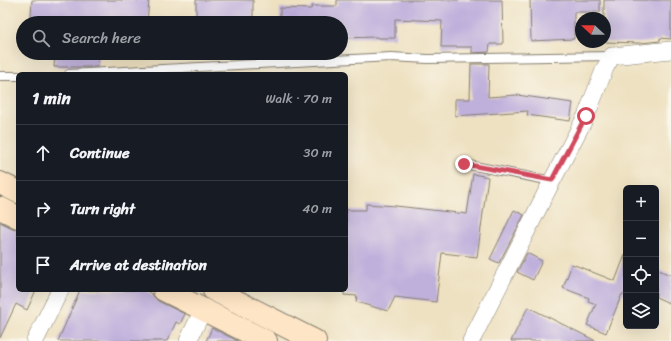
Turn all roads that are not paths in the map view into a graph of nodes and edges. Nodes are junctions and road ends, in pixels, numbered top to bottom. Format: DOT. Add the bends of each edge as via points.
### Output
graph roads {
  1 [pos="671,50"];
  2 [pos="612,56"];
  3 [pos="109,72"];
  4 [pos="0,76"];
  5 [pos="16,76"];
  6 [pos="464,164"];
  7 [pos="552,180"];
  8 [pos="0,183"];
  9 [pos="16,191"];
  10 [pos="0,208"];
  11 [pos="16,216"];
  12 [pos="59,292"];
  13 [pos="168,292"];
  14 [pos="218,292"];
  15 [pos="203,310"];
  16 [pos="35,341"];
  17 [pos="188,341"];
  18 [pos="266,341"];
  19 [pos="315,341"];
  20 [pos="471,341"];
  1 -- 2 [label="street"];
  2 -- 3 [label="lane" via="391,58"];
  2 -- 7 [label="street" via="586,116"];
  4 -- 5 [label="lane"];
  6 -- 7 [label="lane"];
  7 -- 20 [label="street"];
  8 -- 9 [label="main road"];
  10 -- 11 [label="main road"];
  12 -- 16 [label="street"];
  13 -- 15 [label="main road"];
  14 -- 19 [label="main road"];
  15 -- 17 [label="street"];
  15 -- 18 [label="main road"];
}
